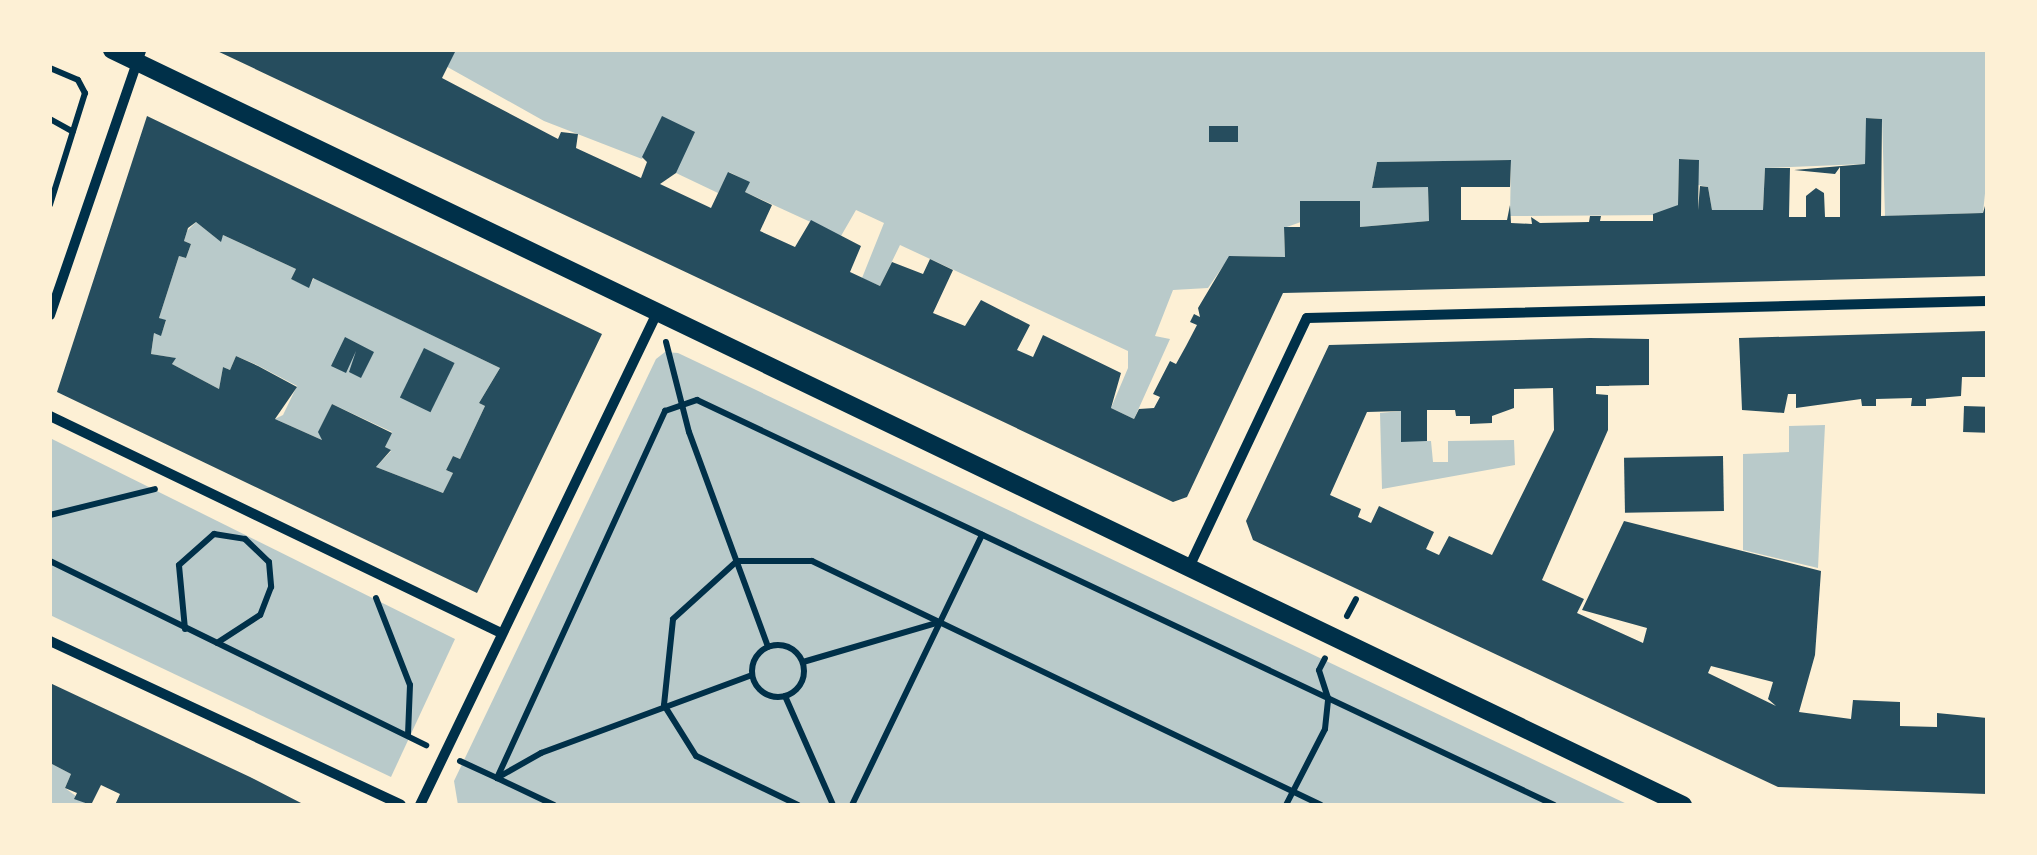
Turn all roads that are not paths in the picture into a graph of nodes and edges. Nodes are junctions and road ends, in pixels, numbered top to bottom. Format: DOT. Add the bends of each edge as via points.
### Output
graph roads {
  1 [pos="112,50"];
  2 [pos="138,54"];
  3 [pos="1987,301"];
  4 [pos="658,311"];
  5 [pos="50,315"];
  6 [pos="50,416"];
  7 [pos="1190,563"];
  8 [pos="501,632"];
  9 [pos="50,641"];
  10 [pos="401,805"];
  11 [pos="420,805"];
  12 [pos="1684,805"];
  1 -- 2 [label="street"];
  2 -- 4 [label="street"];
  2 -- 5 [label="street"];
  3 -- 7 [label="street" via="1307,318"];
  4 -- 7 [label="street"];
  4 -- 8 [label="street"];
  6 -- 8 [label="street"];
  7 -- 12 [label="street"];
  8 -- 11 [label="street"];
  9 -- 10 [label="street"];
}
